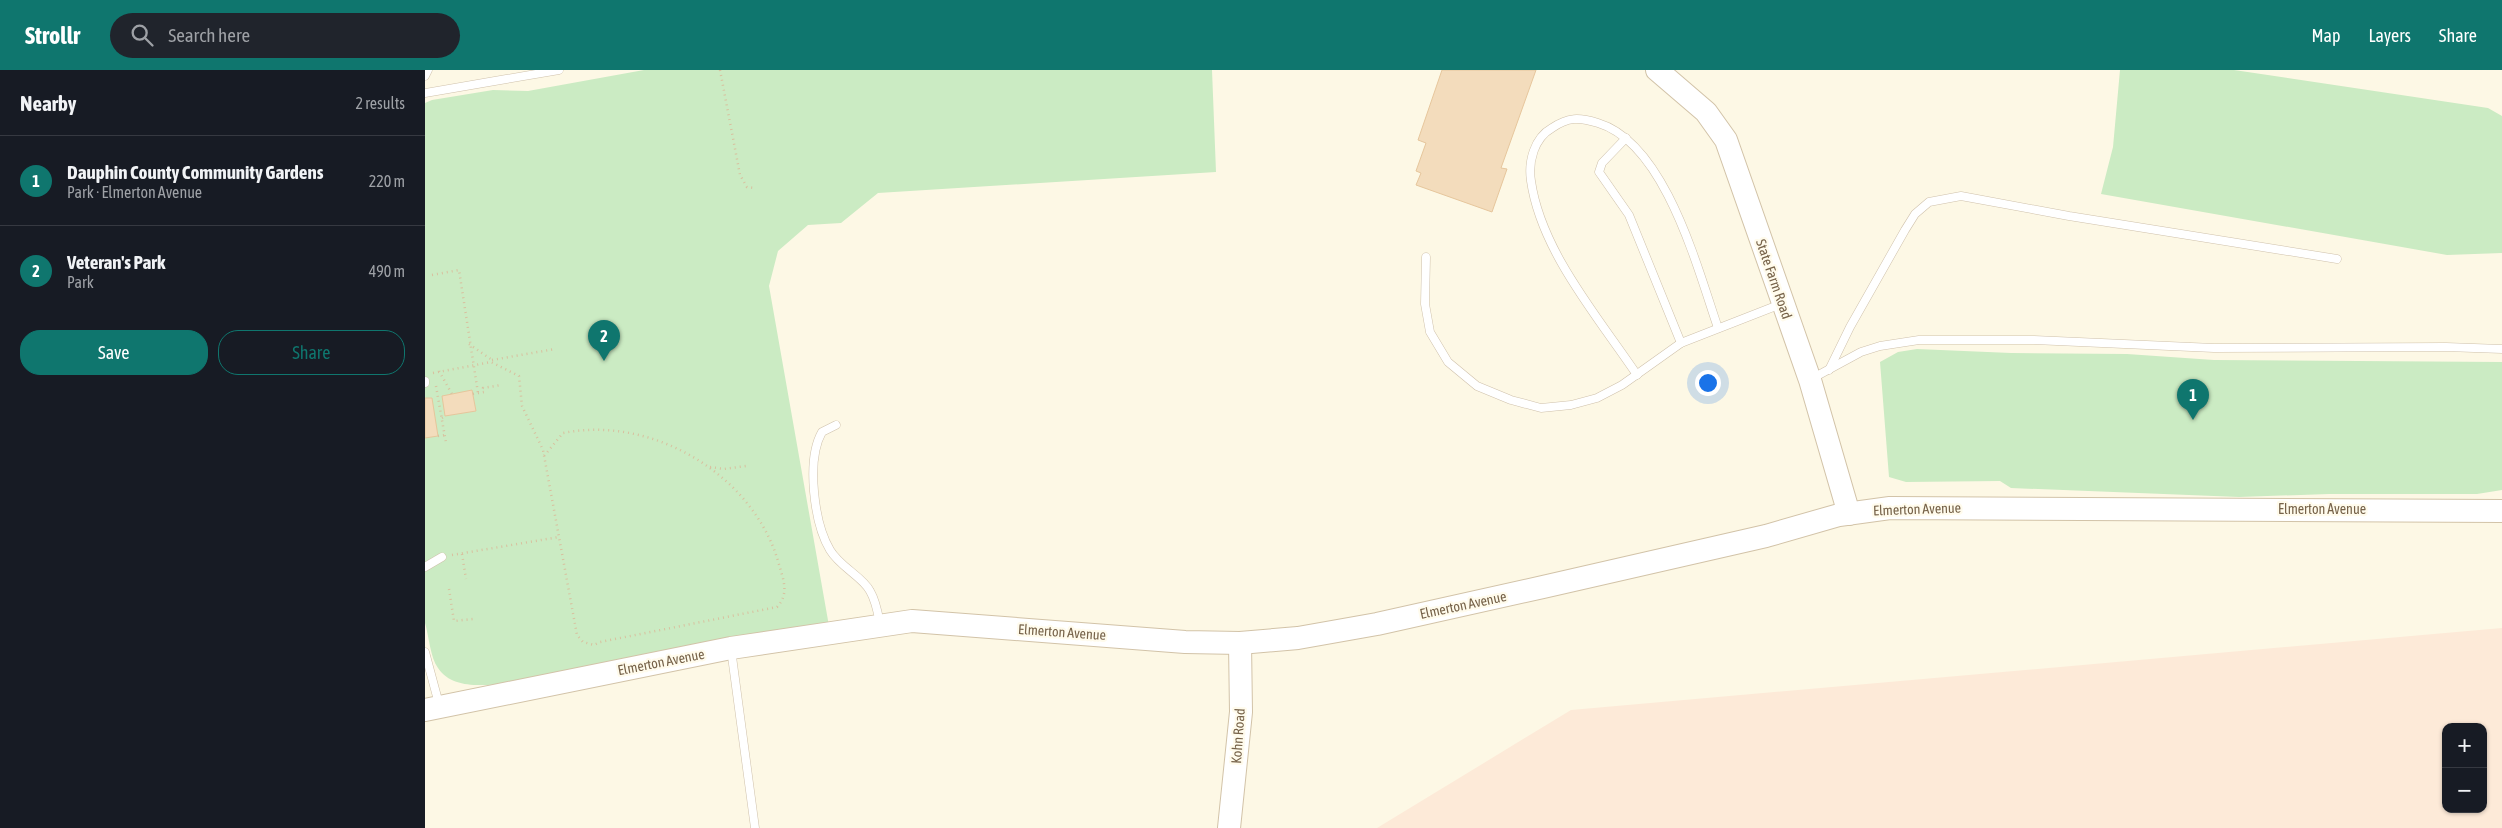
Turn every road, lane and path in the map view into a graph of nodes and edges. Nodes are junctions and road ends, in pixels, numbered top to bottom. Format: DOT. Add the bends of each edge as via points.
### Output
graph roads {
  1 [pos="429,70"];
  2 [pos="559,70"];
  3 [pos="720,70"];
  4 [pos="1657,70"];
  5 [pos="425,76"];
  6 [pos="425,93"];
  7 [pos="1626,138"];
  8 [pos="755,188"];
  9 [pos="1426,257"];
  10 [pos="2337,259"];
  11 [pos="432,275"];
  12 [pos="1781,304"];
  13 [pos="1718,328"];
  14 [pos="1681,343"];
  15 [pos="469,344"];
  16 [pos="555,349"];
  17 [pos="2502,349"];
  18 [pos="492,361"];
  19 [pos="473,365"];
  20 [pos="1829,370"];
  21 [pos="439,371"];
  22 [pos="433,372"];
  23 [pos="1637,374"];
  24 [pos="1810,380"];
  25 [pos="425,382"];
  26 [pos="501,385"];
  27 [pos="478,393"];
  28 [pos="452,394"];
  29 [pos="473,394"];
  30 [pos="446,416"];
  31 [pos="441,418"];
  32 [pos="442,422"];
  33 [pos="436,424"];
  34 [pos="836,425"];
  35 [pos="445,435"];
  36 [pos="438,436"];
  37 [pos="446,444"];
  38 [pos="544,456"];
  39 [pos="708,466"];
  40 [pos="746,466"];
  41 [pos="2502,511"];
  42 [pos="1849,514"];
  43 [pos="559,537"];
  44 [pos="462,553"];
  45 [pos="442,557"];
  46 [pos="425,566"];
  47 [pos="466,579"];
  48 [pos="449,589"];
  49 [pos="473,619"];
  50 [pos="881,626"];
  51 [pos="1240,643"];
  52 [pos="731,648"];
  53 [pos="425,652"];
  54 [pos="432,708"];
  55 [pos="755,828"];
  56 [pos="1229,828"];
  1 -- 5 [label="lane"];
  2 -- 6 [label="lane"];
  3 -- 8 [label="path" via="740,175 747,187"];
  4 -- 12 [label="main road, State Farm Road" via="1706,112 1726,140"];
  7 -- 13 [label="lane" via="1652,167 1675,208"];
  7 -- 14 [label="lane" via="1602,163 1599,172 1629,215"];
  7 -- 23 [label="lane" via="1610,127 1587,120 1565,119 1547,130 1529,162 1537,208 1560,261"];
  9 -- 23 [label="lane" via="1425,304 1430,332 1448,362 1477,386 1541,408 1597,398"];
  10 -- 20 [label="lane" via="1961,196 1929,202 1915,214 1905,230"];
  11 -- 15 [label="path" via="459,270"];
  12 -- 13 [label="lane"];
  12 -- 24 [label="main road, State Farm Road"];
  13 -- 14 [label="lane"];
  14 -- 23 [label="lane"];
  15 -- 18 [label="path"];
  15 -- 19 [label="path"];
  16 -- 18 [label="path"];
  17 -- 20 [label="lane" via="2214,348 2034,340 1919,340 1861,352"];
  18 -- 19 [label="path"];
  18 -- 38 [label="path" via="519,376 522,406"];
  19 -- 21 [label="path"];
  19 -- 27 [label="path"];
  20 -- 24 [label="lane"];
  21 -- 22 [label="path"];
  21 -- 28 [label="path"];
  22 -- 25 [label="path"];
  22 -- 31 [label="path"];
  24 -- 42 [label="main road, State Farm Road"];
  26 -- 27 [label="path" via="483,388 485,392"];
  27 -- 29 [label="path"];
  30 -- 31 [label="path"];
  31 -- 32 [label="path"];
  32 -- 33 [label="path"];
  32 -- 35 [label="path"];
  34 -- 50 [label="lane" via="822,432 815,454 813,478 822,532 838,561 870,589"];
  35 -- 36 [label="path"];
  35 -- 37 [label="path"];
  38 -- 39 [label="path" via="563,434 609,431 667,444"];
  38 -- 43 [label="path"];
  39 -- 40 [label="path" via="724,470"];
  39 -- 43 [label="path" via="751,508 777,556 786,592 777,607 591,645 578,639"];
  41 -- 42 [label="main road, Elmerton Avenue" via="1890,508"];
  42 -- 51 [label="main road, Elmerton Avenue" via="1697,552 1377,624 1298,638"];
  43 -- 44 [label="path"];
  44 -- 45 [label="path"];
  44 -- 47 [label="path"];
  45 -- 46 [label="lane"];
  48 -- 49 [label="path" via="454,621"];
  50 -- 51 [label="main road, Elmerton Avenue" via="912,621 1185,642"];
  50 -- 52 [label="main road, Elmerton Avenue"];
  51 -- 56 [label="main road, Kohn Road" via="1240,720"];
  52 -- 54 [label="main road, Elmerton Avenue"];
  52 -- 55 [label="lane"];
  53 -- 54 [label="lane"];
}
